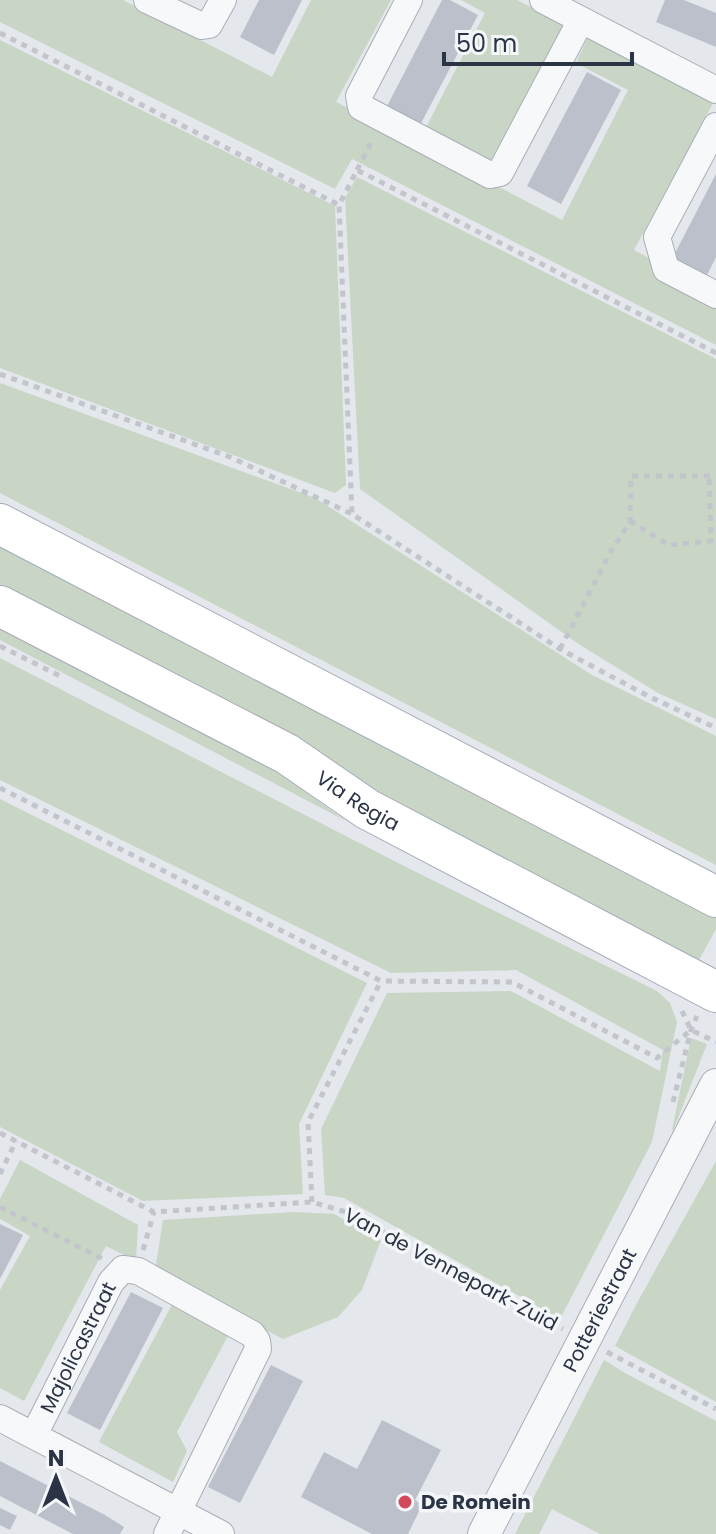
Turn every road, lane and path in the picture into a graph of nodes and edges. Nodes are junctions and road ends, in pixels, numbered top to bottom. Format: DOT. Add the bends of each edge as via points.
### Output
graph roads {
  1 [pos="147,0"];
  2 [pos="223,0"];
  3 [pos="409,0"];
  4 [pos="543,0"];
  5 [pos="581,20"];
  6 [pos="0,33"];
  7 [pos="716,90"];
  8 [pos="383,119"];
  9 [pos="716,126"];
  10 [pos="357,170"];
  11 [pos="339,205"];
  12 [pos="716,295"];
  13 [pos="716,353"];
  14 [pos="0,374"];
  15 [pos="712,476"];
  16 [pos="352,514"];
  17 [pos="630,521"];
  18 [pos="0,524"];
  19 [pos="0,606"];
  20 [pos="560,649"];
  21 [pos="716,728"];
  22 [pos="0,788"];
  23 [pos="716,897"];
  24 [pos="381,981"];
  25 [pos="713,990"];
  26 [pos="691,1030"];
  27 [pos="716,1085"];
  28 [pos="670,1115"];
  29 [pos="0,1133"];
  30 [pos="16,1141"];
  31 [pos="0,1174"];
  32 [pos="312,1202"];
  33 [pos="0,1207"];
  34 [pos="154,1212"];
  35 [pos="130,1270"];
  36 [pos="584,1340"];
  37 [pos="716,1409"];
  38 [pos="0,1418"];
  39 [pos="34,1435"];
  40 [pos="172,1523"];
  41 [pos="221,1534"];
  42 [pos="484,1534"];
  1 -- 2 [label="street" via="202,26 209,25"];
  3 -- 8 [label="street" via="359,96 361,107"];
  4 -- 5 [label="street"];
  5 -- 7 [label="street"];
  5 -- 8 [label="street" via="500,173 490,175"];
  6 -- 11 [label="path"];
  8 -- 10 [label="path"];
  9 -- 12 [label="street" via="657,237 666,269"];
  10 -- 11 [label="path"];
  10 -- 13 [label="path"];
  11 -- 16 [label="path"];
  14 -- 16 [label="path" via="230,457"];
  15 -- 17 [label="path" via="631,476"];
  15 -- 17 [label="path" via="711,541 669,545"];
  16 -- 20 [label="path"];
  17 -- 20 [label="path"];
  18 -- 23 [label="main road"];
  19 -- 25 [label="main road, Via Regia" via="287,754 367,809"];
  20 -- 21 [label="path"];
  22 -- 24 [label="path"];
  24 -- 26 [label="path" via="512,982 657,1058"];
  24 -- 32 [label="path" via="308,1122"];
  25 -- 26 [label="path"];
  26 -- 28 [label="path"];
  27 -- 36 [label="street, Potteriestraat"];
  29 -- 30 [label="path"];
  30 -- 31 [label="path"];
  30 -- 34 [label="path"];
  32 -- 34 [label="path, Van de Vennepark-Zuid"];
  32 -- 36 [label="path, Van de Vennepark-Zuid" via="346,1212"];
  33 -- 35 [label="path"];
  34 -- 35 [label="path"];
  35 -- 39 [label="street, Majolicastraat" via="111,1282"];
  35 -- 40 [label="street, Majolicastraat" via="257,1341 258,1349"];
  36 -- 37 [label="path, Van de Vennepark-Zuid"];
  36 -- 42 [label="street, Potteriestraat"];
  38 -- 39 [label="street, Majolicastraat"];
  39 -- 40 [label="street, Majolicastraat"];
  40 -- 41 [label="street, Majolicastraat"];
}
